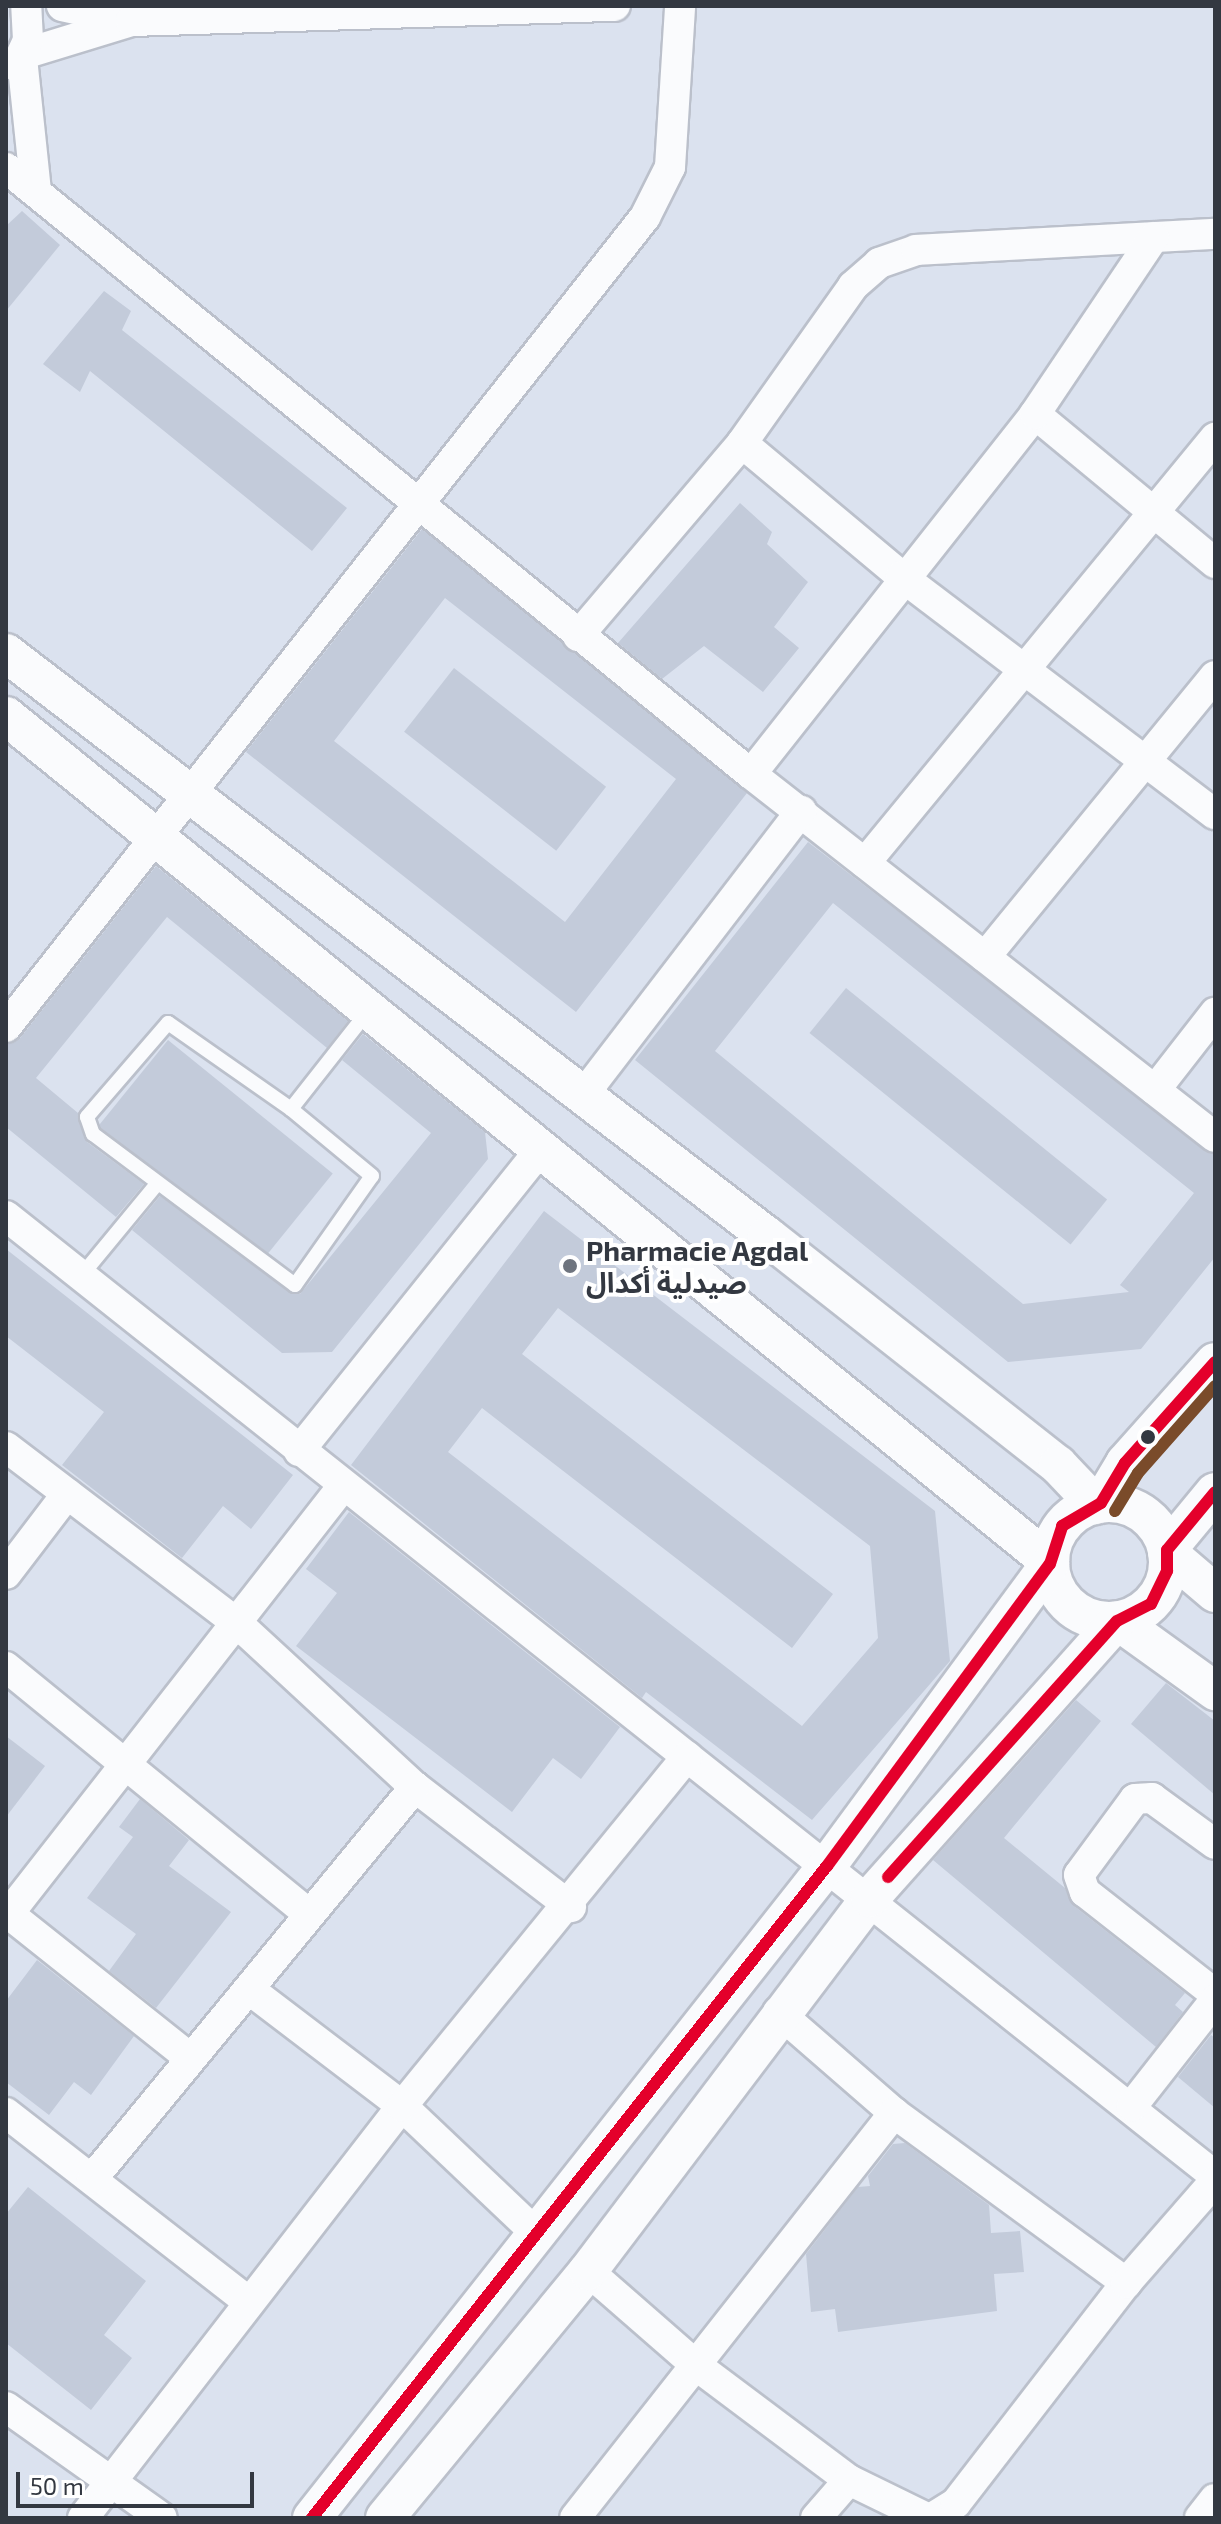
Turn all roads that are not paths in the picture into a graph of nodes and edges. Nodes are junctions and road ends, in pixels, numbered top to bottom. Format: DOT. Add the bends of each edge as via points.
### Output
graph roads {
  1 [pos="26,6"];
  2 [pos="62,6"];
  3 [pos="615,6"];
  4 [pos="680,6"];
  5 [pos="131,21"];
  6 [pos="17,63"];
  7 [pos="6,168"];
  8 [pos="36,192"];
  9 [pos="1215,234"];
  10 [pos="1154,237"];
  11 [pos="1035,414"];
  12 [pos="1215,438"];
  13 [pos="742,443"];
  14 [pos="416,505"];
  15 [pos="1158,511"];
  16 [pos="1215,563"];
  17 [pos="901,576"];
  18 [pos="578,636"];
  19 [pos="6,653"];
  20 [pos="1028,671"];
  21 [pos="1215,676"];
  22 [pos="6,716"];
  23 [pos="1151,762"];
  24 [pos="751,774"];
  25 [pos="186,794"];
  26 [pos="801,811"];
  27 [pos="1215,814"];
  28 [pos="156,834"];
  29 [pos="865,863"];
  30 [pos="985,957"];
  31 [pos="15,995"];
  32 [pos="370,1009"];
  33 [pos="1215,1013"];
  34 [pos="6,1027"];
  35 [pos="1155,1090"];
  36 [pos="584,1094"];
  37 [pos="291,1109"];
  38 [pos="1215,1137"];
  39 [pos="541,1149"];
  40 [pos="156,1185"];
  41 [pos="6,1216"];
  42 [pos="81,1276"];
  43 [pos="1215,1362"];
  44 [pos="6,1447"];
  45 [pos="299,1451"];
  46 [pos="343,1486"];
  47 [pos="1215,1492"];
  48 [pos="67,1494"];
  49 [pos="1098,1504"];
  50 [pos="1167,1551"];
  51 [pos="1050,1563"];
  52 [pos="6,1574"];
  53 [pos="1215,1593"];
  54 [pos="1117,1621"];
  55 [pos="237,1623"];
  56 [pos="6,1667"];
  57 [pos="1215,1691"];
  58 [pos="687,1757"];
  59 [pos="127,1762"];
  60 [pos="415,1787"];
  61 [pos="1215,1844"];
  62 [pos="827,1866"];
  63 [pos="870,1898"];
  64 [pos="571,1907"];
  65 [pos="306,1912"];
  66 [pos="7,1915"];
  67 [pos="250,1990"];
  68 [pos="1215,1997"];
  69 [pos="778,2012"];
  70 [pos="189,2057"];
  71 [pos="402,2106"];
  72 [pos="1132,2106"];
  73 [pos="6,2113"];
  74 [pos="894,2113"];
  75 [pos="92,2179"];
  76 [pos="1215,2179"];
  77 [pos="536,2233"];
  78 [pos="588,2271"];
  79 [pos="1126,2283"];
  80 [pos="249,2302"];
  81 [pos="697,2366"];
  82 [pos="6,2407"];
  83 [pos="109,2475"];
  84 [pos="849,2480"];
  85 [pos="1215,2499"];
  86 [pos="83,2518"];
  87 [pos="162,2518"];
  88 [pos="312,2518"];
  89 [pos="385,2518"];
  90 [pos="575,2518"];
  91 [pos="816,2518"];
  92 [pos="930,2518"];
  93 [pos="1200,2518"];
  1 -- 6 [label="street"];
  2 -- 5 [label="street"];
  3 -- 5 [label="street"];
  4 -- 14 [label="street" via="670,167 662,189"];
  5 -- 6 [label="street"];
  6 -- 8 [label="street"];
  7 -- 8 [label="street"];
  8 -- 14 [label="street"];
  9 -- 10 [label="street"];
  10 -- 11 [label="street"];
  10 -- 13 [label="street" via="916,250 879,263 853,286"];
  11 -- 15 [label="street"];
  11 -- 17 [label="street"];
  12 -- 15 [label="street"];
  13 -- 17 [label="street"];
  13 -- 18 [label="street"];
  14 -- 18 [label="street"];
  14 -- 25 [label="street"];
  15 -- 16 [label="street"];
  15 -- 20 [label="street"];
  17 -- 20 [label="street"];
  17 -- 24 [label="street"];
  18 -- 24 [label="street"];
  19 -- 25 [label="street"];
  20 -- 23 [label="street"];
  20 -- 29 [label="street"];
  21 -- 23 [label="street"];
  22 -- 28 [label="street"];
  23 -- 27 [label="street"];
  23 -- 30 [label="street"];
  24 -- 26 [label="street"];
  25 -- 28 [label="street"];
  25 -- 36 [label="street"];
  26 -- 29 [label="street"];
  26 -- 36 [label="street"];
  28 -- 31 [label="street"];
  28 -- 32 [label="street"];
  29 -- 30 [label="street"];
  30 -- 35 [label="street"];
  31 -- 34 [label="street"];
  32 -- 37 [label="lane"];
  32 -- 39 [label="street"];
  33 -- 35 [label="street"];
  35 -- 38 [label="street"];
  36 -- 49 [label="street" via="1050,1459"];
  37 -- 40 [label="lane" via="175,1025 159,1025 87,1117 93,1134"];
  37 -- 40 [label="lane" via="372,1176 295,1285"];
  39 -- 45 [label="street"];
  39 -- 51 [label="street"];
  40 -- 42 [label="lane"];
  41 -- 42 [label="street"];
  42 -- 45 [label="street"];
  43 -- 49 [label="street" via="1125,1463"];
  44 -- 48 [label="street"];
  45 -- 46 [label="street"];
  46 -- 55 [label="street"];
  46 -- 58 [label="street"];
  47 -- 50 [label="street"];
  48 -- 52 [label="street"];
  48 -- 55 [label="street"];
  49 -- 50 [label="street" via="1143,1514"];
  49 -- 51 [label="street" via="1062,1526"];
  50 -- 53 [label="street"];
  50 -- 54 [label="street" via="1162,1589 1136,1615"];
  51 -- 54 [label="street" via="1070,1608"];
  51 -- 62 [label="street"];
  54 -- 57 [label="street"];
  54 -- 63 [label="street"];
  55 -- 59 [label="street"];
  55 -- 60 [label="street"];
  56 -- 59 [label="street"];
  58 -- 62 [label="street"];
  58 -- 64 [label="street"];
  59 -- 65 [label="street"];
  59 -- 66 [label="street"];
  60 -- 64 [label="street"];
  60 -- 65 [label="street"];
  61 -- 68 [label="street" via="1152,1798 1135,1799 1079,1875 1085,1892"];
  62 -- 63 [label="street"];
  62 -- 77 [label="street"];
  63 -- 69 [label="street"];
  63 -- 72 [label="street"];
  64 -- 71 [label="street"];
  65 -- 67 [label="street"];
  66 -- 70 [label="street"];
  67 -- 70 [label="street"];
  67 -- 71 [label="street"];
  68 -- 72 [label="street"];
  69 -- 74 [label="street"];
  69 -- 78 [label="street"];
  70 -- 75 [label="street"];
  71 -- 77 [label="street"];
  71 -- 80 [label="street"];
  72 -- 76 [label="street"];
  73 -- 75 [label="street"];
  74 -- 79 [label="street"];
  74 -- 81 [label="street"];
  75 -- 80 [label="street"];
  76 -- 79 [label="street"];
  77 -- 88 [label="street"];
  78 -- 81 [label="street"];
  78 -- 89 [label="street"];
  79 -- 92 [label="street" via="956,2503"];
  80 -- 83 [label="street"];
  81 -- 84 [label="street"];
  81 -- 90 [label="street"];
  82 -- 83 [label="street"];
  83 -- 86 [label="street"];
  83 -- 87 [label="street"];
  84 -- 91 [label="street"];
  84 -- 92 [label="street"];
  85 -- 93 [label="street"];
}
